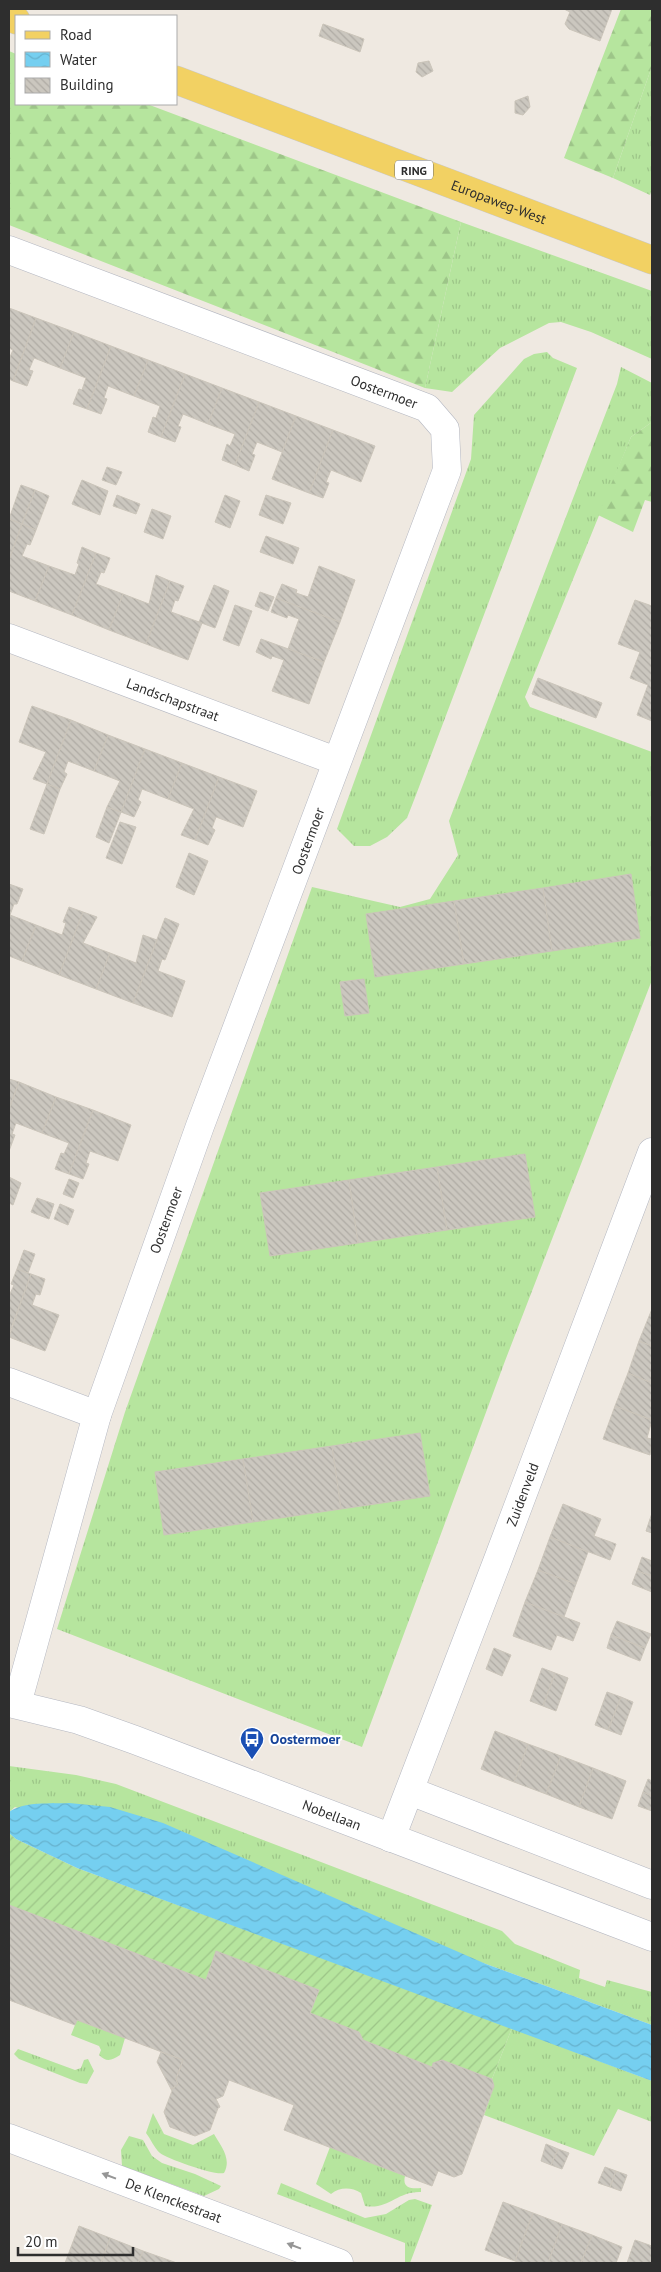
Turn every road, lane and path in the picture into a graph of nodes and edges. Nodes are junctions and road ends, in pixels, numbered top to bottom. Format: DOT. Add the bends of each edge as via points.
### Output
graph roads {
  1 [pos="178,81"];
  2 [pos="9,250"];
  3 [pos="652,260"];
  4 [pos="9,638"];
  5 [pos="336,761"];
  6 [pos="652,1152"];
  7 [pos="9,1382"];
  8 [pos="97,1416"];
  9 [pos="13,1703"];
  10 [pos="410,1791"];
  11 [pos="391,1838"];
  12 [pos="652,1885"];
  13 [pos="652,1937"];
  14 [pos="9,2138"];
  15 [pos="340,2263"];
  1 -- 3 [label="main road, Europaweg-West / RING"];
  2 -- 5 [label="street, Oostermoer" via="427,408 444,429 447,470"];
  4 -- 5 [label="street, Landschapstraat"];
  5 -- 8 [label="street, Oostermoer" via="200,1126"];
  6 -- 10 [label="street, Zuidenveld"];
  7 -- 8 [label="street"];
  8 -- 9 [label="street, Oostermoer"];
  9 -- 11 [label="street, Nobellaan" via="78,1720 135,1740"];
  10 -- 11 [label="street, Zuidenveld"];
  10 -- 12 [label="street"];
  11 -- 13 [label="street, Nobellaan"];
  15 -- 14 [label="street, De Klenckestraat, one-way"];
}
